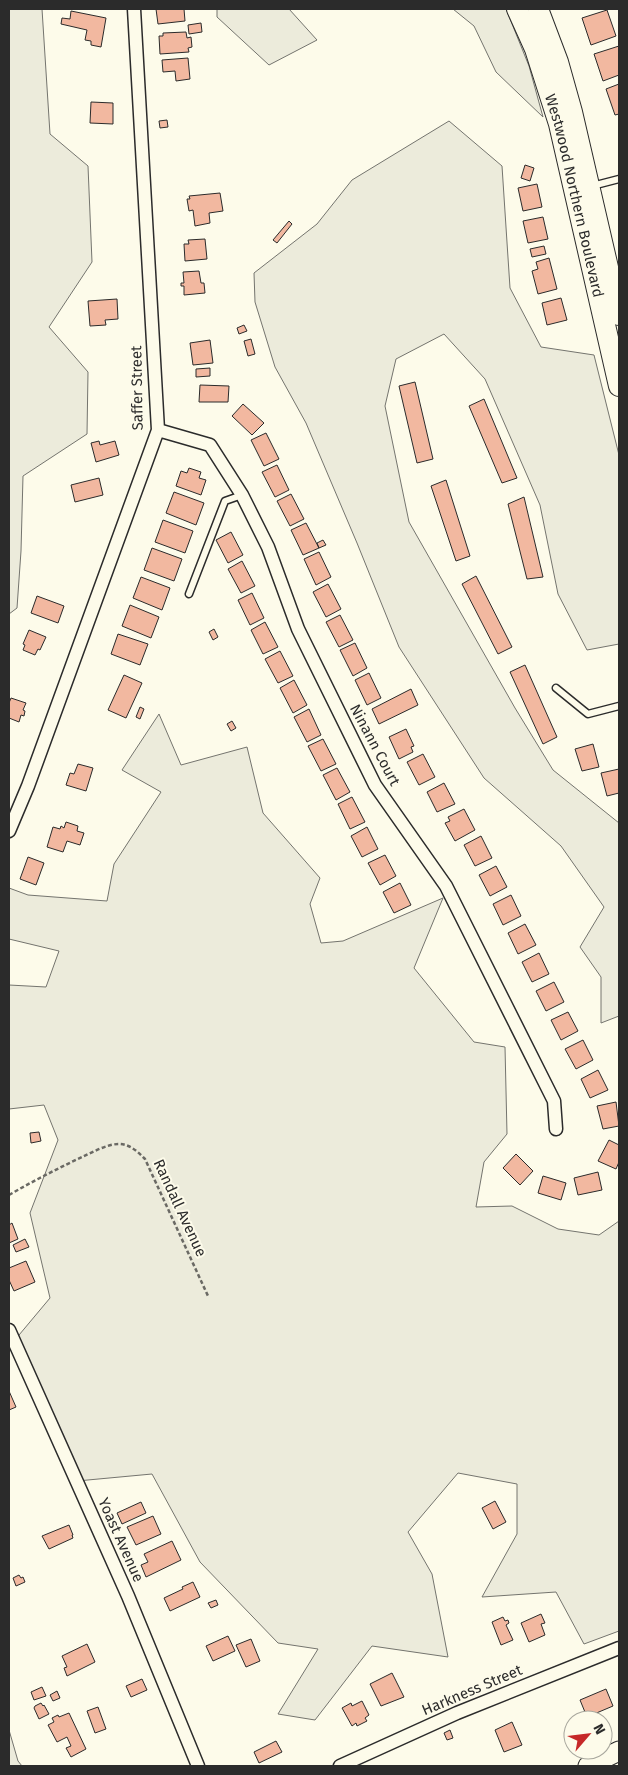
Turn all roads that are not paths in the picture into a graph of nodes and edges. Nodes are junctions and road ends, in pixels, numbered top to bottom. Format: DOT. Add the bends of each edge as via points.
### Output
graph roads {
  1 [pos="134,9"];
  2 [pos="517,9"];
  3 [pos="538,9"];
  4 [pos="619,179"];
  5 [pos="582,187"];
  6 [pos="619,315"];
  7 [pos="619,386"];
  8 [pos="158,430"];
  9 [pos="242,495"];
  10 [pos="189,594"];
  11 [pos="556,688"];
  12 [pos="619,706"];
  13 [pos="9,832"];
  14 [pos="556,1129"];
  15 [pos="9,1330"];
  16 [pos="619,1648"];
  17 [pos="619,1751"];
  18 [pos="198,1766"];
  19 [pos="340,1766"];
  20 [pos="588,1766"];
  1 -- 8 [label="street, Saffer Street"];
  2 -- 5 [label="main road, Westwood Northern Boulevard"];
  3 -- 5 [label="main road, Westwood Northern Boulevard" via="572,112"];
  4 -- 5 [label="lane"];
  5 -- 6 [label="main road, Westwood Northern Boulevard"];
  5 -- 7 [label="main road, Westwood Northern Boulevard"];
  8 -- 9 [label="street, Ninann Court" via="210,445"];
  8 -- 13 [label="street, Saffer Street"];
  9 -- 10 [label="lane" via="225,501"];
  9 -- 14 [label="street, Ninann Court" via="268,547 298,629 375,785 446,886 550,1092 554,1101"];
  11 -- 12 [label="lane" via="588,714"];
  15 -- 18 [label="street, Yoast Avenue" via="128,1596"];
  16 -- 19 [label="street, Harkness Street" via="457,1713"];
  17 -- 20 [label="street"];
}
